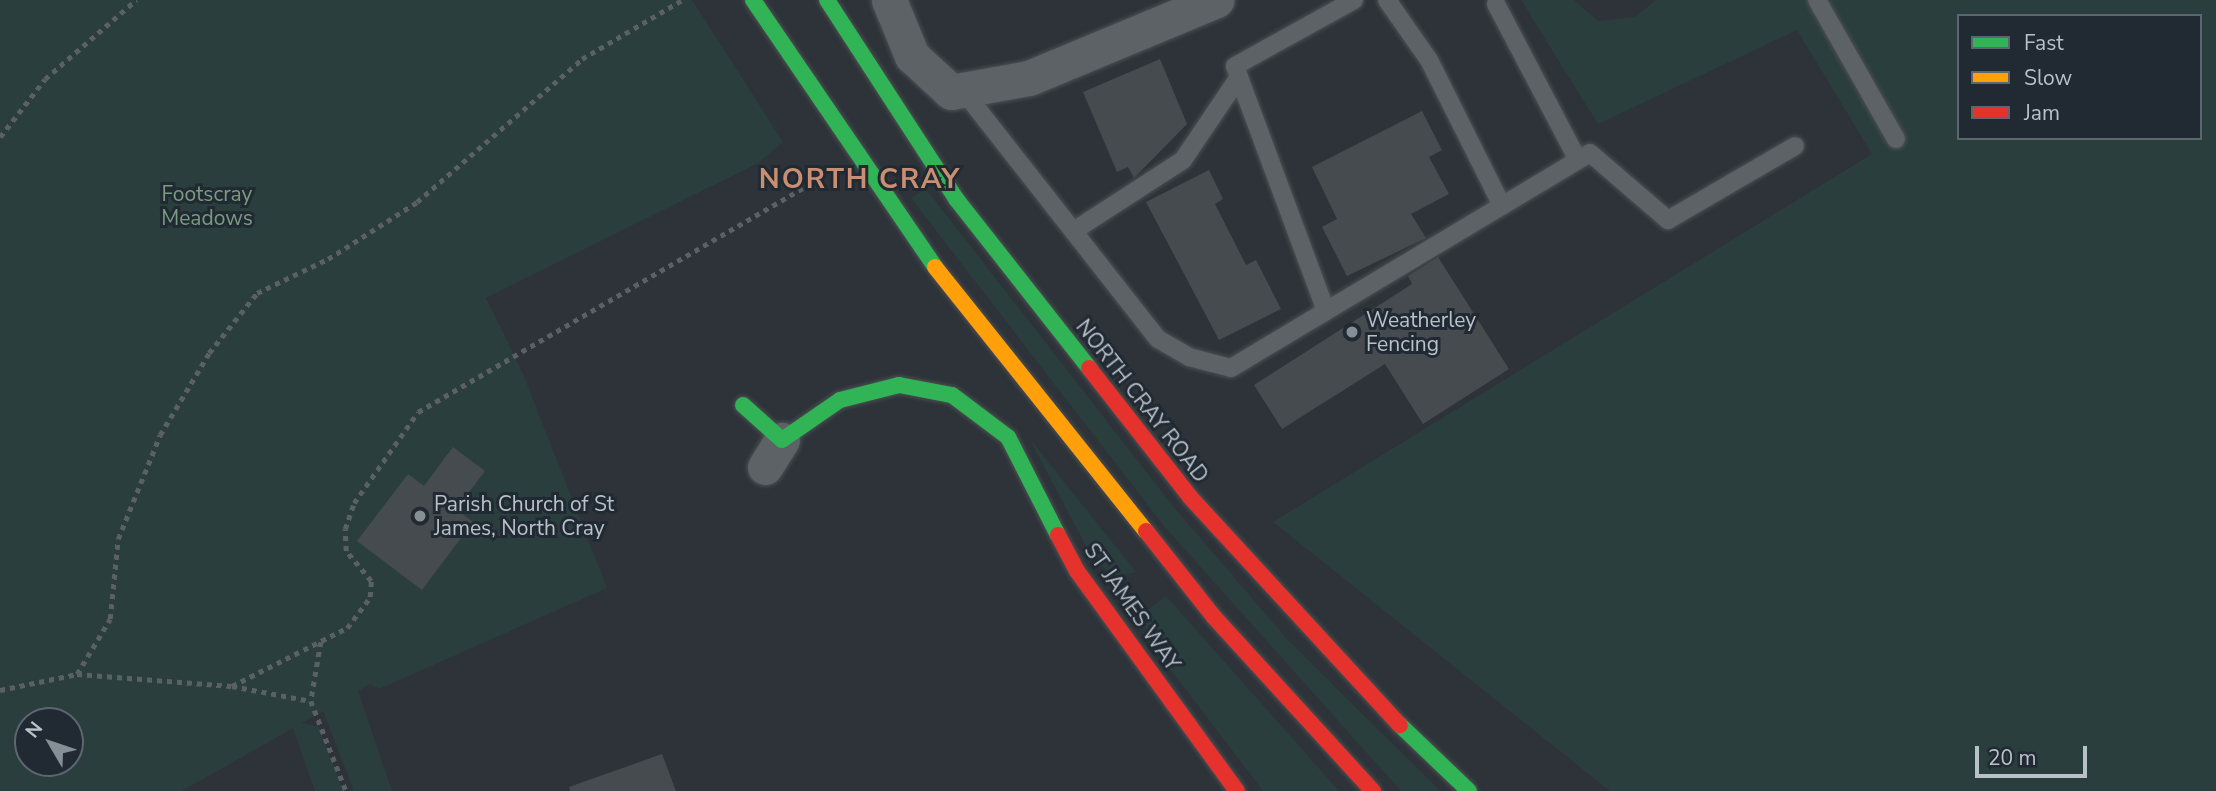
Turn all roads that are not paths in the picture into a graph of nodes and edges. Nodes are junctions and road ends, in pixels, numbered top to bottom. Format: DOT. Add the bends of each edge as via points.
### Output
graph roads {
  1 [pos="752,0"];
  2 [pos="827,0"];
  3 [pos="890,0"];
  4 [pos="1216,0"];
  5 [pos="1354,0"];
  6 [pos="1387,0"];
  7 [pos="1817,0"];
  8 [pos="1496,4"];
  9 [pos="1239,77"];
  10 [pos="961,88"];
  11 [pos="1896,139"];
  12 [pos="1795,146"];
  13 [pos="1578,160"];
  14 [pos="1502,206"];
  15 [pos="1075,230"];
  16 [pos="1326,311"];
  17 [pos="743,405"];
  18 [pos="1237,791"];
  19 [pos="1373,791"];
  20 [pos="1469,791"];
  1 -- 19 [label="main road" via="909,234 1214,617"];
  2 -- 20 [label="main road, NORTH CRAY ROAD" via="957,200 1190,497 1360,687"];
  3 -- 10 [label="street" via="912,56 951,92"];
  4 -- 10 [label="street" via="1029,78"];
  5 -- 9 [label="lane" via="1235,66"];
  6 -- 14 [label="lane" via="1429,60"];
  7 -- 11 [label="lane"];
  8 -- 13 [label="lane"];
  9 -- 15 [label="lane" via="1183,160"];
  9 -- 16 [label="lane"];
  10 -- 15 [label="lane"];
  12 -- 13 [label="lane" via="1668,220 1590,153"];
  13 -- 14 [label="lane"];
  14 -- 16 [label="lane"];
  15 -- 16 [label="lane" via="1158,339 1189,357 1231,368"];
  17 -- 18 [label="main road, ST JAMES WAY" via="773,454 840,400 899,385 952,395 1009,437 1077,571"];
}
